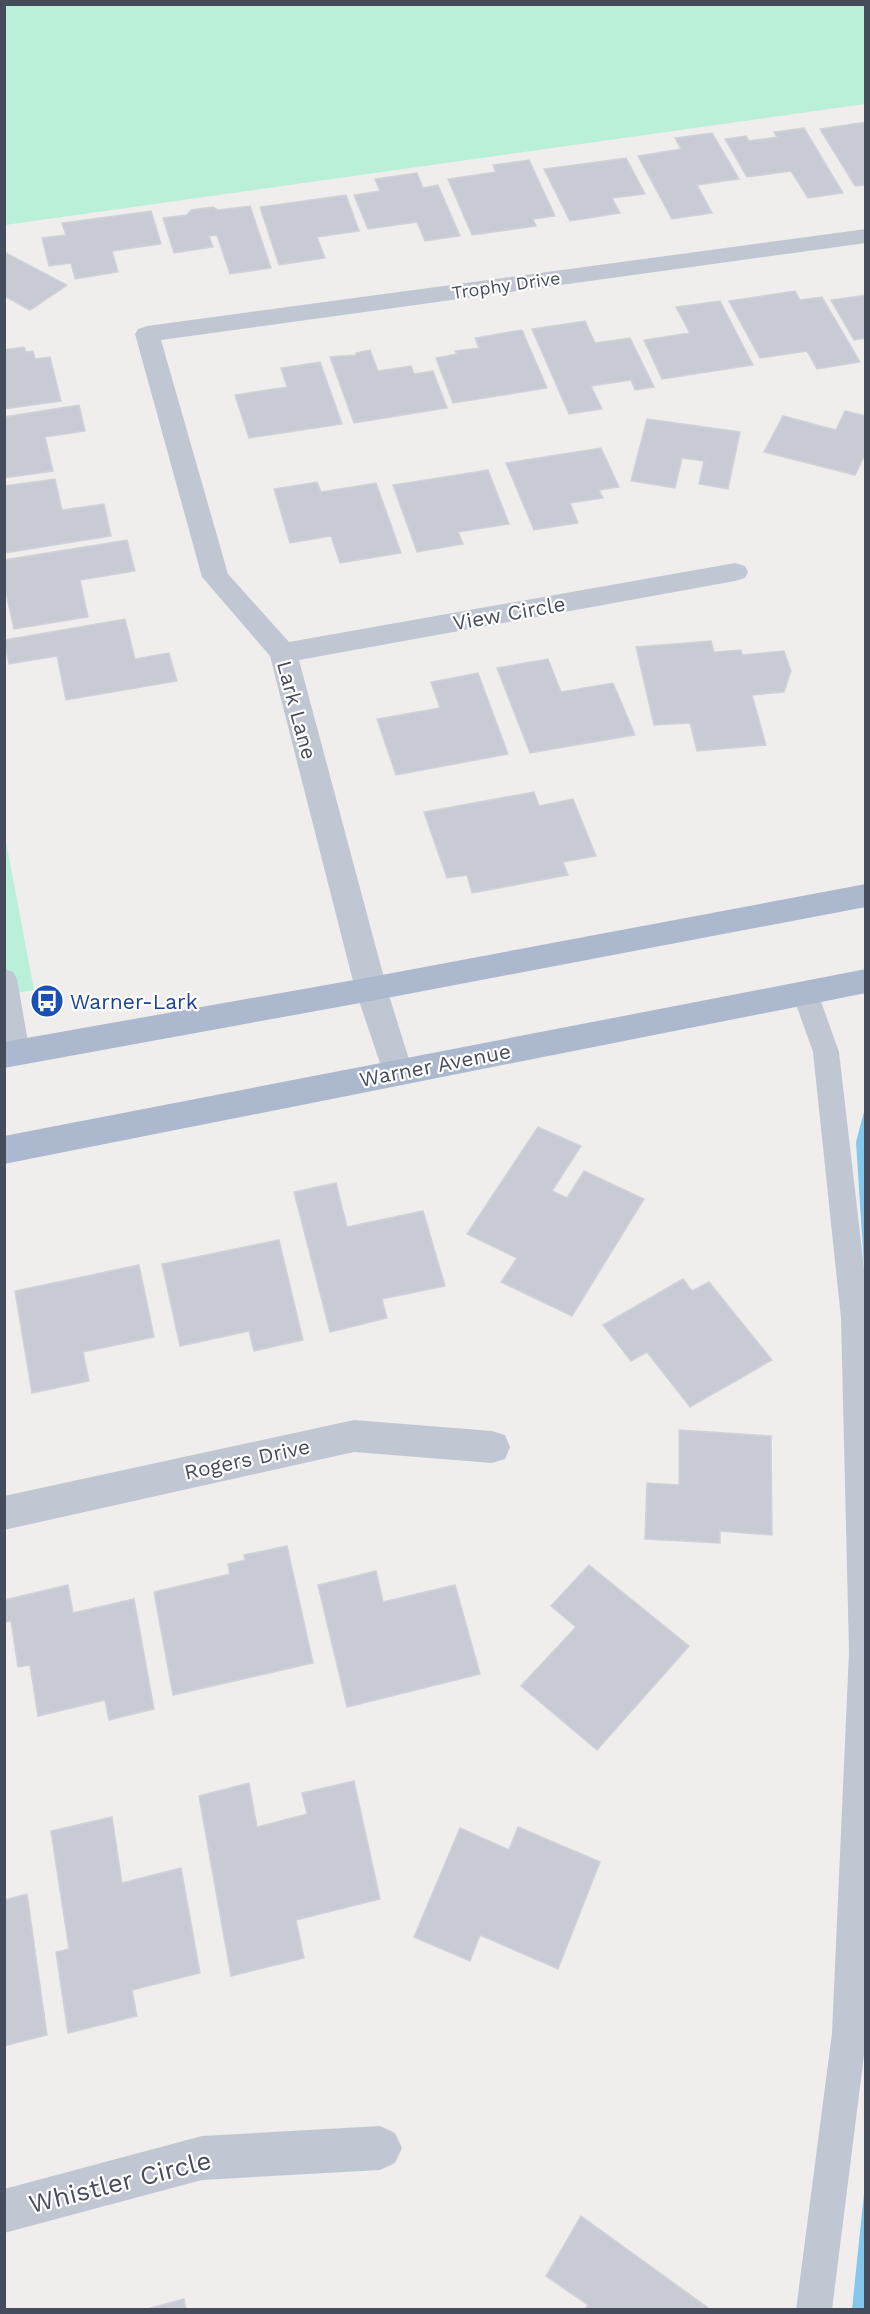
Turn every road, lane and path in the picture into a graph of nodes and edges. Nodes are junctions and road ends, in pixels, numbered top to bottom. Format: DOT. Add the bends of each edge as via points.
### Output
graph roads {
  1 [pos="866,236"];
  2 [pos="147,334"];
  3 [pos="735,572"];
  4 [pos="283,653"];
  5 [pos="851,898"];
  6 [pos="4,979"];
  7 [pos="862,982"];
  8 [pos="371,989"];
  9 [pos="804,993"];
  10 [pos="11,1054"];
  11 [pos="397,1072"];
  12 [pos="4,1150"];
  13 [pos="492,1448"];
  14 [pos="4,1513"];
  15 [pos="380,2148"];
  16 [pos="4,2211"];
  17 [pos="814,2310"];
  1 -- 2 [label="street, Trophy Drive"];
  2 -- 4 [label="street, Lark Lane" via="215,577"];
  3 -- 4 [label="street, View Circle"];
  4 -- 8 [label="street, Lark Lane"];
  5 -- 8 [label="main road"];
  6 -- 10 [label="lane"];
  7 -- 9 [label="main road, Warner Avenue"];
  8 -- 10 [label="main road"];
  8 -- 11 [label="street, Lark Lane"];
  9 -- 11 [label="main road, Warner Avenue"];
  9 -- 17 [label="lane" via="826,1052 855,1318 865,1652 849,2033"];
  11 -- 12 [label="main road, Warner Avenue"];
  13 -- 14 [label="street, Rogers Drive" via="354,1436"];
  15 -- 16 [label="street, Whistler Circle" via="202,2158"];
}
